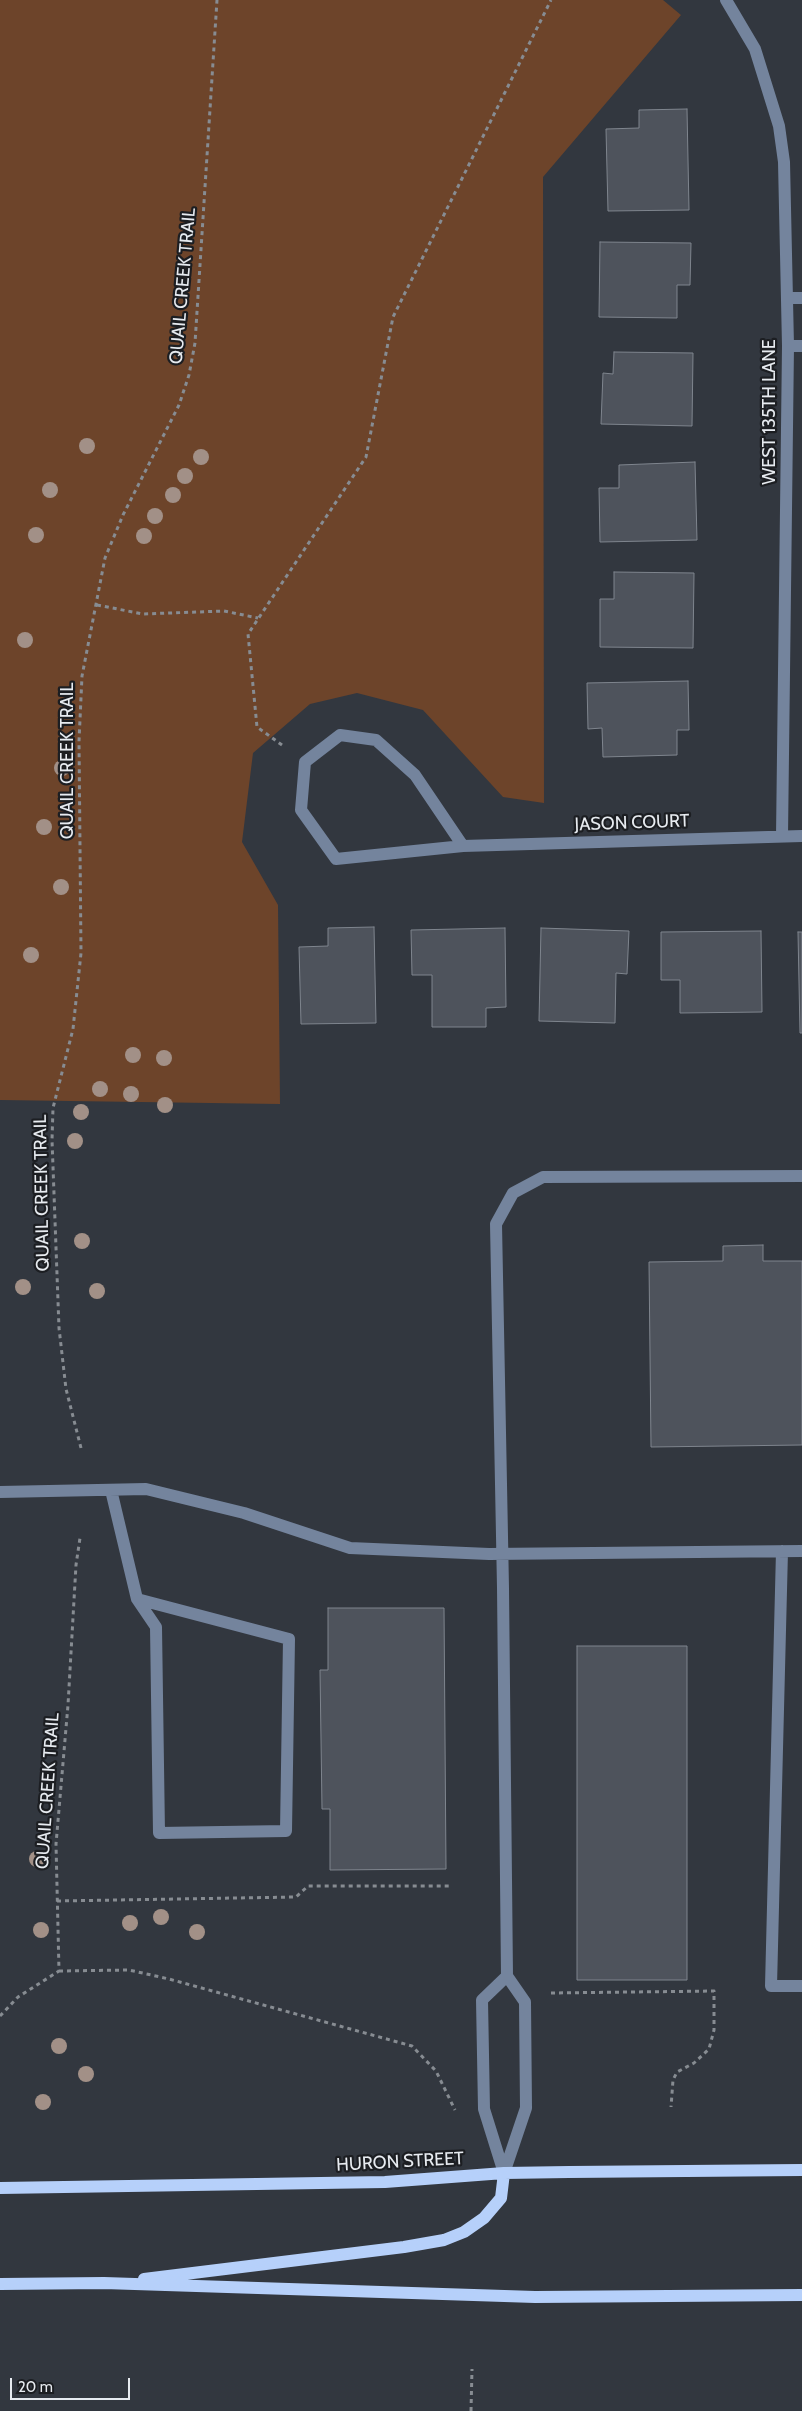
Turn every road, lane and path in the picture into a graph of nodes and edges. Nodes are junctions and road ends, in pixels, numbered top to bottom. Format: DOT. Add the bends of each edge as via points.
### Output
graph roads {
  1 [pos="217,0"];
  2 [pos="551,0"];
  3 [pos="726,0"];
  4 [pos="787,298"];
  5 [pos="802,298"];
  6 [pos="788,346"];
  7 [pos="802,346"];
  8 [pos="97,605"];
  9 [pos="258,618"];
  10 [pos="305,762"];
  11 [pos="782,836"];
  12 [pos="802,836"];
  13 [pos="463,846"];
  14 [pos="802,1176"];
  15 [pos="81,1448"];
  16 [pos="111,1490"];
  17 [pos="0,1492"];
  18 [pos="80,1538"];
  19 [pos="782,1551"];
  20 [pos="802,1551"];
  21 [pos="502,1554"];
  22 [pos="137,1600"];
  23 [pos="451,1886"];
  24 [pos="57,1900"];
  25 [pos="59,1972"];
  26 [pos="506,1976"];
  27 [pos="802,1986"];
  28 [pos="550,1992"];
  29 [pos="0,2016"];
  30 [pos="671,2107"];
  31 [pos="455,2110"];
  32 [pos="802,2170"];
  33 [pos="504,2173"];
  34 [pos="0,2188"];
  35 [pos="104,2283"];
  36 [pos="0,2284"];
  37 [pos="802,2295"];
  38 [pos="472,2369"];
  39 [pos="471,2411"];
  1 -- 8 [label="path, QUAIL CREEK TRAIL" via="196,333 190,375 179,406 123,515 105,558"];
  2 -- 9 [label="path" via="393,317 366,457"];
  3 -- 4 [label="street, WEST 135TH LANE" via="756,49 779,126 784,162"];
  4 -- 5 [label="street"];
  4 -- 6 [label="street, WEST 135TH LANE"];
  6 -- 7 [label="street"];
  6 -- 11 [label="street, WEST 135TH LANE"];
  8 -- 9 [label="path" via="143,614 224,612"];
  8 -- 15 [label="path, QUAIL CREEK TRAIL" via="82,676 79,742 81,953 73,1029 53,1108 52,1140 59,1328 66,1389"];
  9 -- 10 [label="path" via="248,634 257,727"];
  10 -- 13 [label="street" via="340,735 376,740 415,775"];
  10 -- 13 [label="street, JASON COURT" via="301,810 336,859"];
  11 -- 12 [label="street, JASON COURT"];
  11 -- 13 [label="street, JASON COURT"];
  14 -- 21 [label="street" via="542,1177 513,1193 496,1224"];
  16 -- 17 [label="street"];
  16 -- 21 [label="street" via="146,1489 244,1513 350,1548"];
  16 -- 22 [label="street"];
  18 -- 24 [label="path, QUAIL CREEK TRAIL" via="56,1844"];
  19 -- 20 [label="street"];
  19 -- 21 [label="street"];
  19 -- 27 [label="street" via="771,1986"];
  21 -- 26 [label="street"];
  22 -- 22 [label="street" via="156,1627 159,1833 286,1831 289,1638"];
  23 -- 24 [label="path" via="308,1886 296,1898"];
  24 -- 25 [label="path, QUAIL CREEK TRAIL"];
  25 -- 29 [label="path" via="18,1997"];
  25 -- 31 [label="path" via="129,1970 412,2046 436,2071"];
  26 -- 33 [label="street" via="525,2002 526,2108"];
  26 -- 33 [label="street" via="482,2000 484,2109"];
  28 -- 30 [label="path" via="714,1991 714,2030 709,2049 694,2063 677,2072 673,2080"];
  32 -- 33 [label="main road, HURON STREET"];
  33 -- 34 [label="main road, HURON STREET" via="385,2182"];
  33 -- 35 [label="main road" via="501,2198 484,2218 464,2232 444,2240"];
  35 -- 36 [label="main road"];
  35 -- 37 [label="main road" via="534,2297"];
  38 -- 39 [label="path"];
}
